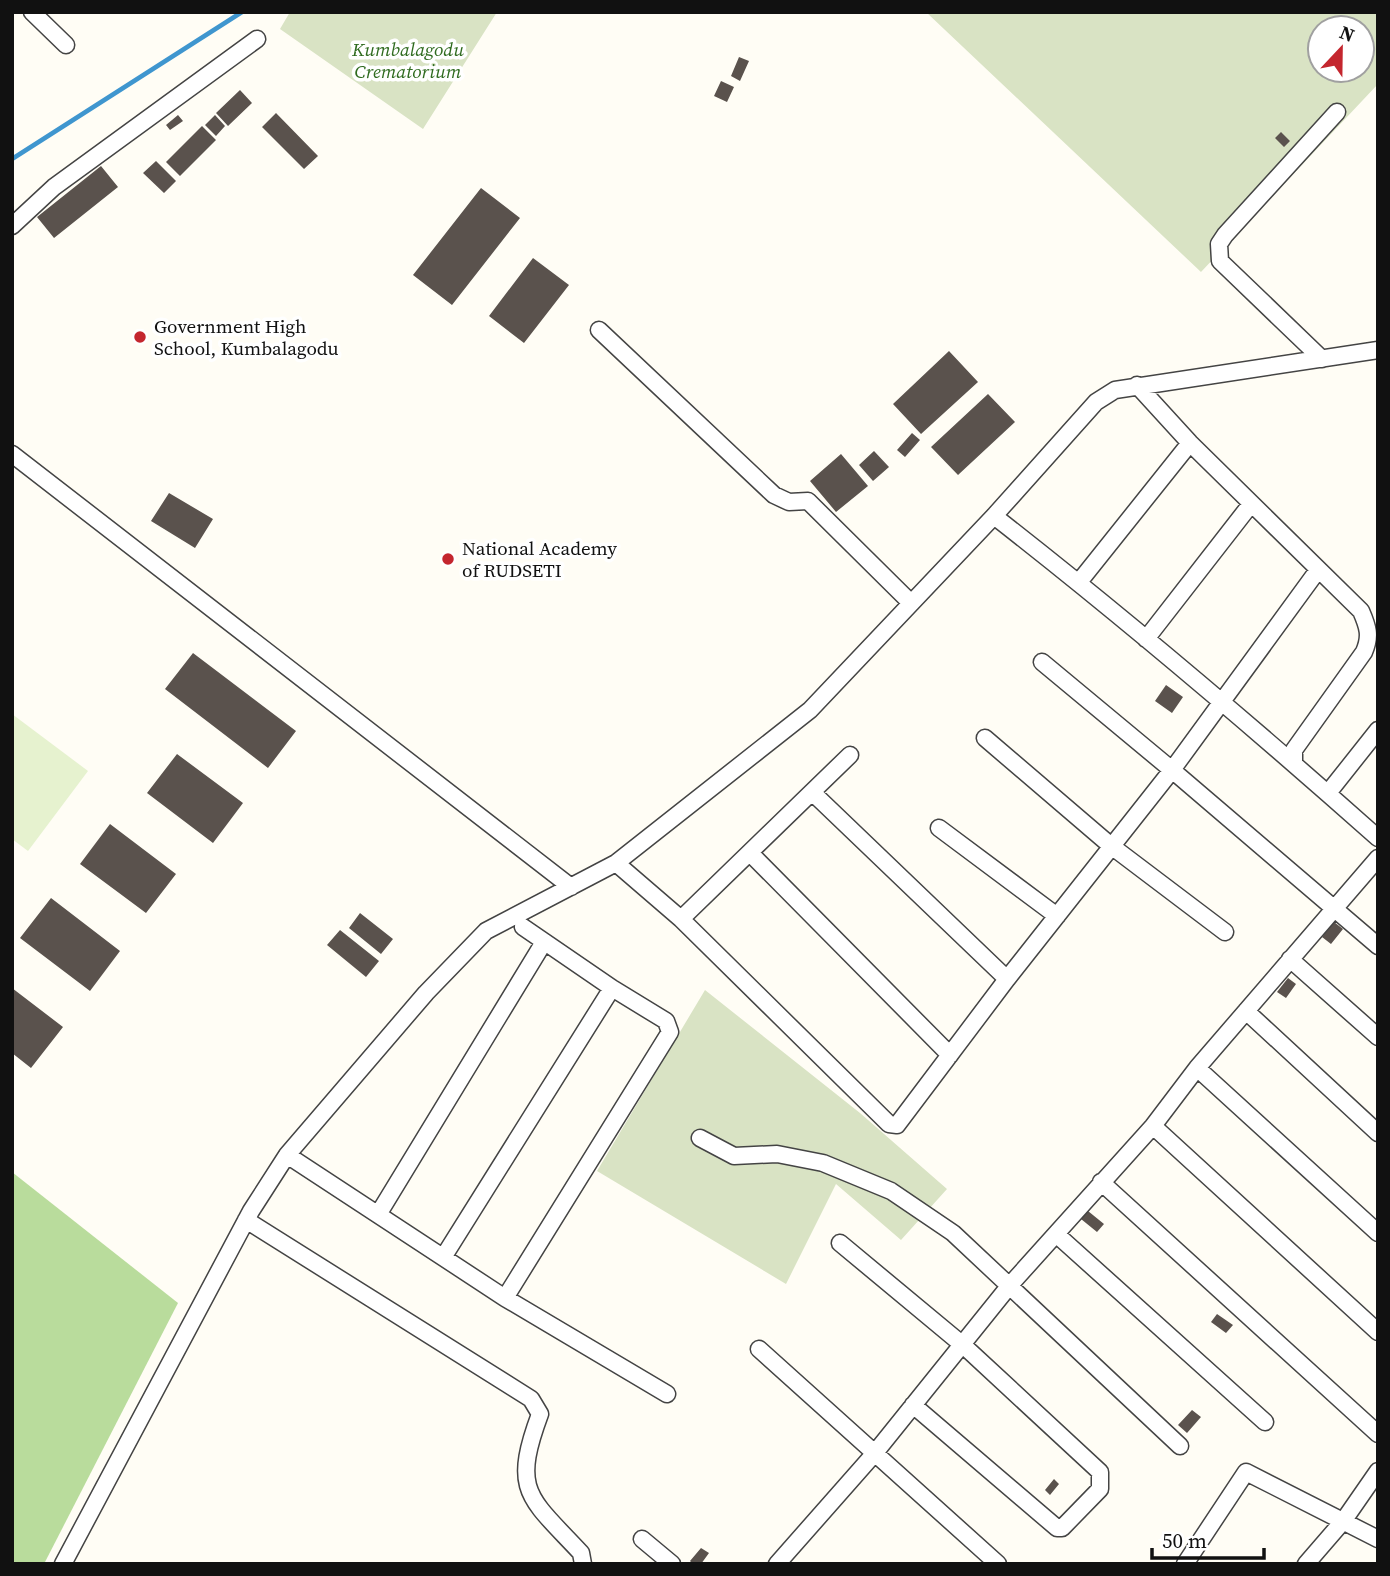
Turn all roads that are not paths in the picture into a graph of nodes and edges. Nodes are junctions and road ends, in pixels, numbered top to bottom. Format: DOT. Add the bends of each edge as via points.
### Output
graph roads {
  1 [pos="32,12"];
  2 [pos="257,39"];
  3 [pos="65,45"];
  4 [pos="1337,112"];
  5 [pos="14,221"];
  6 [pos="598,330"];
  7 [pos="1378,350"];
  8 [pos="1322,359"];
  9 [pos="1138,385"];
  10 [pos="1190,443"];
  11 [pos="12,454"];
  12 [pos="1251,504"];
  13 [pos="994,516"];
  14 [pos="1318,570"];
  15 [pos="1079,582"];
  16 [pos="911,603"];
  17 [pos="1146,639"];
  18 [pos="1042,662"];
  19 [pos="1221,702"];
  20 [pos="1378,730"];
  21 [pos="985,738"];
  22 [pos="850,755"];
  23 [pos="1294,762"];
  24 [pos="1172,770"];
  25 [pos="1328,793"];
  26 [pos="814,794"];
  27 [pos="939,828"];
  28 [pos="1378,838"];
  29 [pos="1110,845"];
  30 [pos="751,854"];
  31 [pos="1378,858"];
  32 [pos="616,863"];
  33 [pos="570,887"];
  34 [pos="1335,908"];
  35 [pos="1057,916"];
  36 [pos="681,919"];
  37 [pos="523,927"];
  38 [pos="1225,932"];
  39 [pos="544,942"];
  40 [pos="1378,946"];
  41 [pos="1290,959"];
  42 [pos="1006,979"];
  43 [pos="611,988"];
  44 [pos="1246,1011"];
  45 [pos="1378,1037"];
  46 [pos="950,1055"];
  47 [pos="1197,1068"];
  48 [pos="1153,1126"];
  49 [pos="1378,1133"];
  50 [pos="700,1138"];
  51 [pos="286,1155"];
  52 [pos="1101,1182"];
  53 [pos="379,1213"];
  54 [pos="246,1220"];
  55 [pos="1378,1233"];
  56 [pos="1056,1234"];
  57 [pos="840,1243"];
  58 [pos="444,1255"];
  59 [pos="1010,1286"];
  60 [pos="505,1298"];
  61 [pos="1378,1332"];
  62 [pos="962,1344"];
  63 [pos="759,1349"];
  64 [pos="667,1394"];
  65 [pos="913,1405"];
  66 [pos="1265,1423"];
  67 [pos="1378,1434"];
  68 [pos="1181,1446"];
  69 [pos="874,1454"];
  70 [pos="1378,1471"];
  71 [pos="1344,1520"];
  72 [pos="642,1539"];
  73 [pos="1378,1539"];
  74 [pos="63,1564"];
  75 [pos="583,1564"];
  76 [pos="672,1564"];
  77 [pos="777,1564"];
  78 [pos="998,1564"];
  79 [pos="1185,1564"];
  80 [pos="1306,1564"];
  1 -- 3 [label="street"];
  2 -- 5 [label="street"];
  4 -- 8 [label="street" via="1225,235 1218,253 1220,261"];
  6 -- 16 [label="street" via="774,495 789,502 808,501 826,516"];
  7 -- 8 [label="street"];
  8 -- 9 [label="street"];
  9 -- 10 [label="street"];
  9 -- 13 [label="street" via="1115,390 1096,402"];
  10 -- 12 [label="street"];
  10 -- 15 [label="street"];
  11 -- 33 [label="street"];
  12 -- 14 [label="street"];
  12 -- 17 [label="street"];
  13 -- 15 [label="street"];
  13 -- 16 [label="street"];
  14 -- 19 [label="street"];
  14 -- 23 [label="street" via="1361,611 1369,640 1294,750"];
  15 -- 17 [label="street"];
  16 -- 32 [label="street" via="810,710"];
  17 -- 19 [label="street"];
  18 -- 24 [label="street"];
  19 -- 23 [label="street"];
  19 -- 24 [label="street"];
  20 -- 25 [label="street"];
  21 -- 29 [label="street"];
  22 -- 26 [label="street"];
  23 -- 25 [label="street"];
  24 -- 29 [label="street"];
  24 -- 34 [label="street"];
  25 -- 28 [label="street"];
  26 -- 30 [label="street"];
  26 -- 42 [label="street"];
  27 -- 35 [label="street"];
  29 -- 35 [label="street"];
  29 -- 38 [label="street"];
  30 -- 36 [label="street"];
  30 -- 46 [label="street"];
  31 -- 34 [label="street"];
  32 -- 33 [label="street"];
  32 -- 36 [label="street"];
  33 -- 51 [label="street" via="486,931"];
  34 -- 40 [label="street"];
  34 -- 41 [label="street"];
  35 -- 42 [label="street"];
  36 -- 46 [label="street" via="889,1124 898,1125"];
  37 -- 39 [label="street"];
  39 -- 43 [label="street"];
  39 -- 53 [label="street"];
  41 -- 44 [label="street"];
  41 -- 45 [label="street"];
  42 -- 46 [label="street"];
  43 -- 58 [label="street"];
  43 -- 60 [label="street" via="666,1021 670,1032"];
  44 -- 47 [label="street"];
  44 -- 49 [label="street"];
  47 -- 48 [label="street"];
  47 -- 55 [label="street"];
  48 -- 52 [label="street"];
  48 -- 61 [label="street"];
  50 -- 59 [label="street" via="734,1156 777,1154 823,1163 891,1191 953,1233"];
  51 -- 53 [label="street"];
  51 -- 54 [label="street"];
  52 -- 56 [label="street"];
  52 -- 67 [label="street"];
  53 -- 58 [label="street"];
  54 -- 74 [label="street"];
  54 -- 75 [label="street" via="531,1399 540,1414 525,1482 530,1496 580,1553"];
  56 -- 59 [label="street"];
  56 -- 66 [label="street"];
  57 -- 62 [label="street"];
  58 -- 60 [label="street"];
  59 -- 62 [label="street"];
  59 -- 68 [label="street"];
  60 -- 64 [label="street"];
  62 -- 65 [label="street"];
  62 -- 65 [label="street" via="1100,1472 1100,1489 1057,1528"];
  63 -- 69 [label="street"];
  65 -- 69 [label="street"];
  69 -- 77 [label="street"];
  69 -- 78 [label="street"];
  70 -- 71 [label="street"];
  71 -- 73 [label="street"];
  71 -- 79 [label="street" via="1246,1472"];
  71 -- 80 [label="street"];
  72 -- 76 [label="street"];
}
